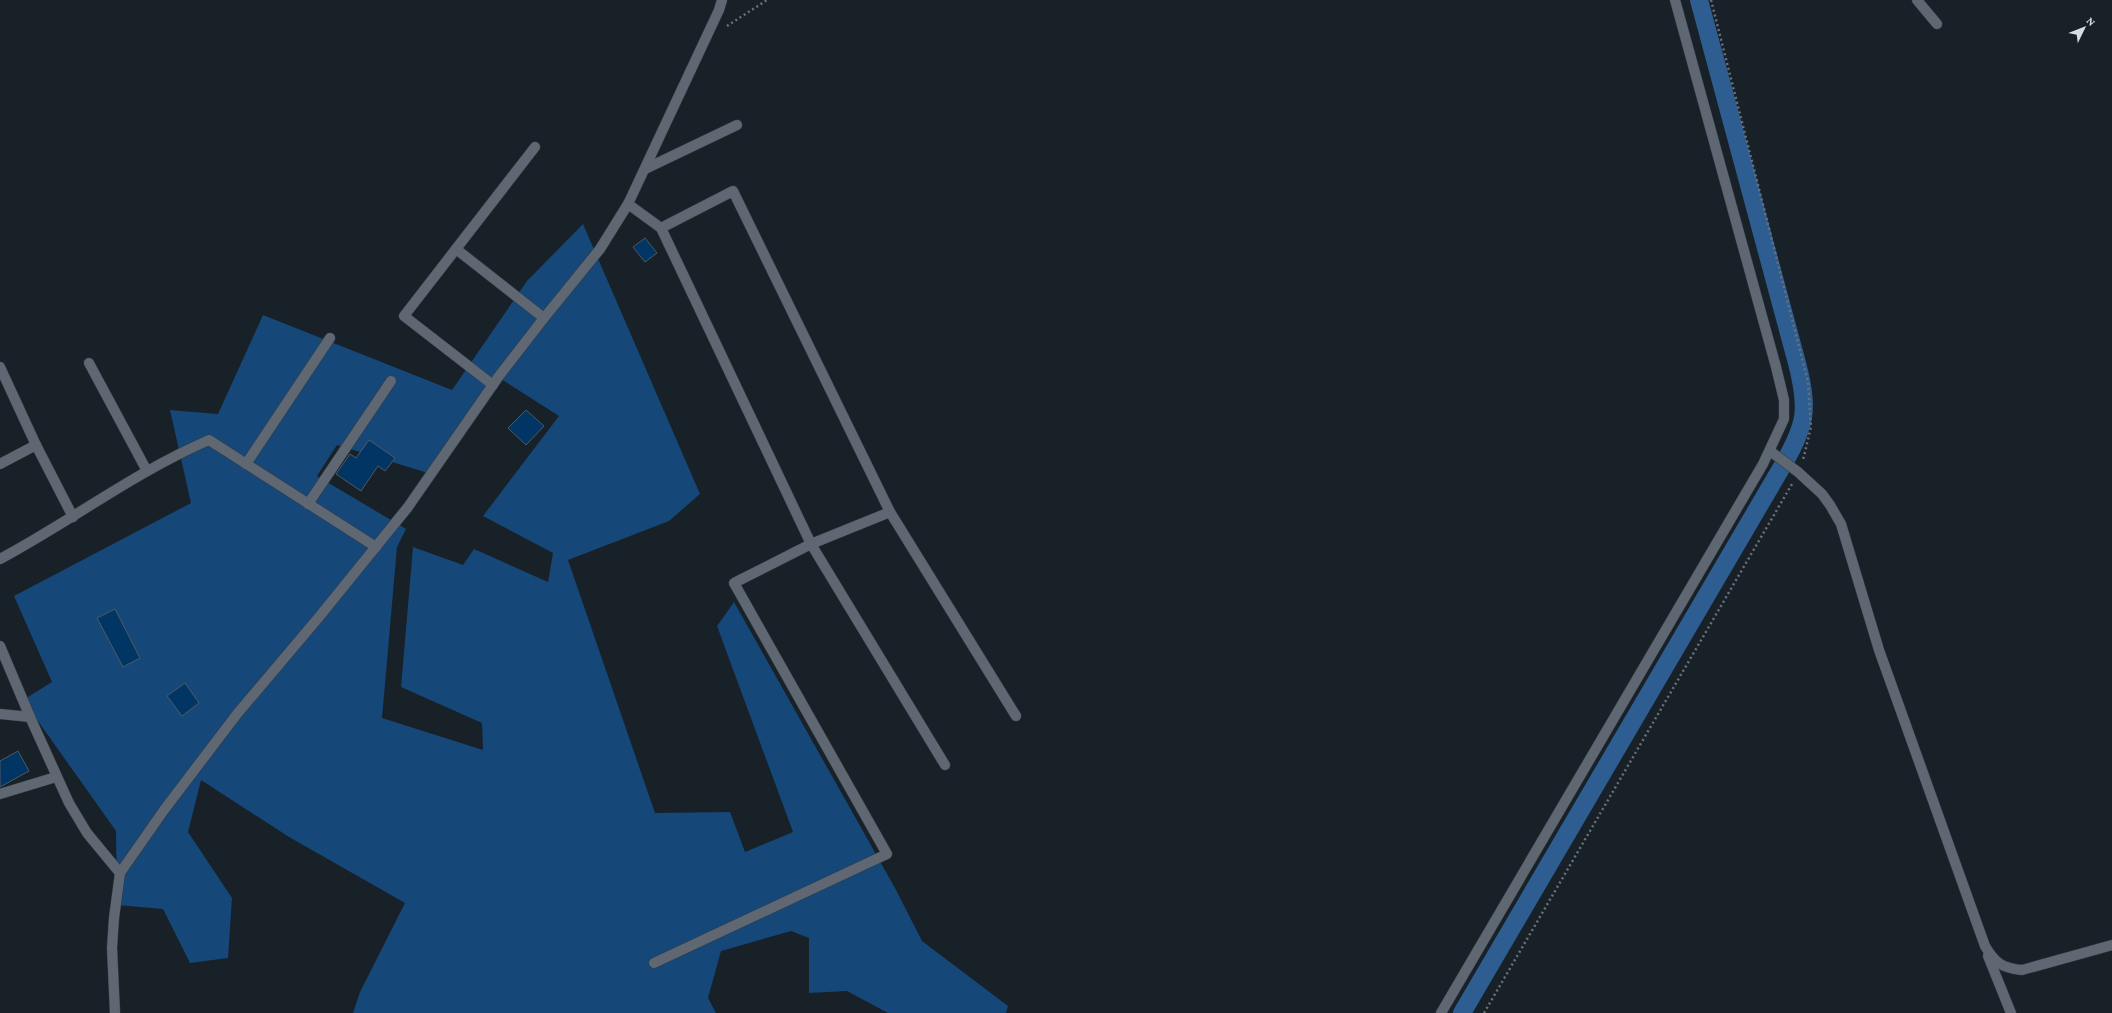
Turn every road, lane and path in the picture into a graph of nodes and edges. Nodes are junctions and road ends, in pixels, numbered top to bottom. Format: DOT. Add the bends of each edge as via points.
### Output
graph roads {
  1 [pos="722,0"];
  2 [pos="767,0"];
  3 [pos="1675,0"];
  4 [pos="1711,0"];
  5 [pos="1916,0"];
  6 [pos="1937,24"];
  7 [pos="704,41"];
  8 [pos="737,125"];
  9 [pos="535,147"];
  10 [pos="645,169"];
  11 [pos="628,204"];
  12 [pos="660,228"];
  13 [pos="456,249"];
  14 [pos="544,318"];
  15 [pos="330,338"];
  16 [pos="88,363"];
  17 [pos="0,367"];
  18 [pos="391,381"];
  19 [pos="493,385"];
  20 [pos="36,445"];
  21 [pos="1770,451"];
  22 [pos="0,464"];
  23 [pos="246,464"];
  24 [pos="147,471"];
  25 [pos="1797,471"];
  26 [pos="308,504"];
  27 [pos="890,512"];
  28 [pos="73,517"];
  29 [pos="811,544"];
  30 [pos="376,547"];
  31 [pos="0,559"];
  32 [pos="0,646"];
  33 [pos="0,714"];
  34 [pos="1016,716"];
  35 [pos="30,717"];
  36 [pos="945,764"];
  37 [pos="56,777"];
  38 [pos="0,794"];
  39 [pos="120,872"];
  40 [pos="2112,944"];
  41 [pos="1985,946"];
  42 [pos="654,963"];
  43 [pos="115,1013"];
  44 [pos="1441,1013"];
  45 [pos="1484,1013"];
  46 [pos="2011,1013"];
  1 -- 7 [label="street"];
  2 -- 7 [label="path"];
  3 -- 21 [label="street" via="1782,392 1784,419"];
  4 -- 25 [label="path" via="1808,382 1811,427"];
  5 -- 6 [label="street"];
  7 -- 10 [label="street"];
  8 -- 10 [label="street"];
  9 -- 13 [label="street"];
  10 -- 11 [label="street"];
  11 -- 12 [label="street"];
  11 -- 14 [label="street" via="593,259"];
  12 -- 27 [label="street" via="733,191"];
  12 -- 29 [label="street"];
  13 -- 14 [label="street"];
  13 -- 19 [label="street" via="404,316"];
  14 -- 19 [label="street"];
  15 -- 23 [label="street"];
  16 -- 24 [label="street"];
  17 -- 20 [label="street"];
  18 -- 26 [label="street"];
  19 -- 30 [label="street" via="408,507"];
  20 -- 22 [label="street"];
  20 -- 28 [label="street"];
  21 -- 25 [label="street"];
  21 -- 44 [label="street"];
  23 -- 24 [label="street" via="209,440 178,453"];
  23 -- 26 [label="street"];
  24 -- 28 [label="street"];
  25 -- 41 [label="street" via="1825,498 1841,524 1879,650"];
  25 -- 45 [label="path"];
  26 -- 30 [label="street"];
  27 -- 29 [label="street"];
  27 -- 34 [label="street"];
  28 -- 31 [label="street"];
  29 -- 36 [label="street"];
  29 -- 42 [label="street" via="734,583 887,854"];
  30 -- 39 [label="street" via="237,714"];
  32 -- 35 [label="street"];
  33 -- 35 [label="street"];
  35 -- 37 [label="street"];
  37 -- 38 [label="street"];
  37 -- 39 [label="street" via="87,833"];
  39 -- 43 [label="street" via="112,948"];
  40 -- 41 [label="street" via="2022,970 2008,969 1998,963"];
  41 -- 46 [label="street"];
}
